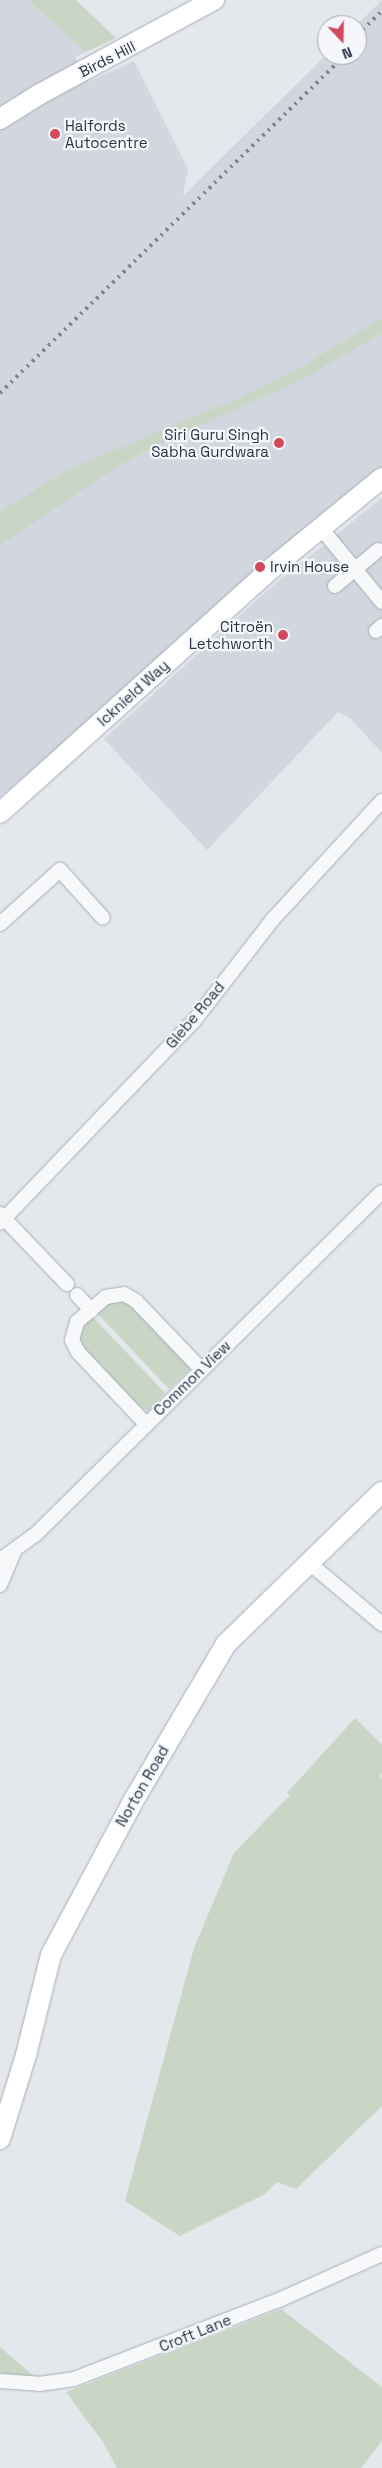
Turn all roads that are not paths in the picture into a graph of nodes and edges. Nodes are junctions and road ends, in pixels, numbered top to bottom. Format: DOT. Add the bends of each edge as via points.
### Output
graph roads {
  1 [pos="214,0"];
  2 [pos="0,120"];
  3 [pos="382,478"];
  4 [pos="320,528"];
  5 [pos="378,550"];
  6 [pos="355,570"];
  7 [pos="335,586"];
  8 [pos="382,602"];
  9 [pos="382,801"];
  10 [pos="0,813"];
  11 [pos="102,918"];
  12 [pos="0,924"];
  13 [pos="382,1192"];
  14 [pos="1,1219"];
  15 [pos="67,1284"];
  16 [pos="77,1295"];
  17 [pos="91,1310"];
  18 [pos="201,1370"];
  19 [pos="146,1424"];
  20 [pos="382,1492"];
  21 [pos="15,1550"];
  22 [pos="0,1560"];
  23 [pos="308,1562"];
  24 [pos="0,1585"];
  25 [pos="382,1624"];
  26 [pos="0,2139"];
  27 [pos="382,2254"];
  28 [pos="0,2381"];
  1 -- 2 [label="street, Birds Hill" via="40,94"];
  3 -- 4 [label="street, Icknield Way"];
  4 -- 6 [label="street"];
  4 -- 10 [label="street, Icknield Way"];
  5 -- 6 [label="street"];
  6 -- 7 [label="street"];
  6 -- 8 [label="street"];
  9 -- 14 [label="street, Glebe Road" via="273,919 194,1021"];
  11 -- 12 [label="street" via="60,870"];
  13 -- 18 [label="street, Common View"];
  14 -- 15 [label="street"];
  16 -- 17 [label="street"];
  17 -- 18 [label="street" via="106,1297 124,1294 136,1301"];
  17 -- 19 [label="street" via="74,1329 72,1340 78,1352"];
  18 -- 19 [label="street, Common View"];
  19 -- 21 [label="street, Common View" via="36,1534"];
  20 -- 23 [label="street, Norton Road"];
  21 -- 22 [label="street, Common View"];
  21 -- 24 [label="street"];
  23 -- 25 [label="street"];
  23 -- 26 [label="street, Norton Road" via="226,1644 90,1878 51,1955 26,2055"];
  27 -- 28 [label="street, Croft Lane" via="279,2300 82,2376 39,2384"];
}
